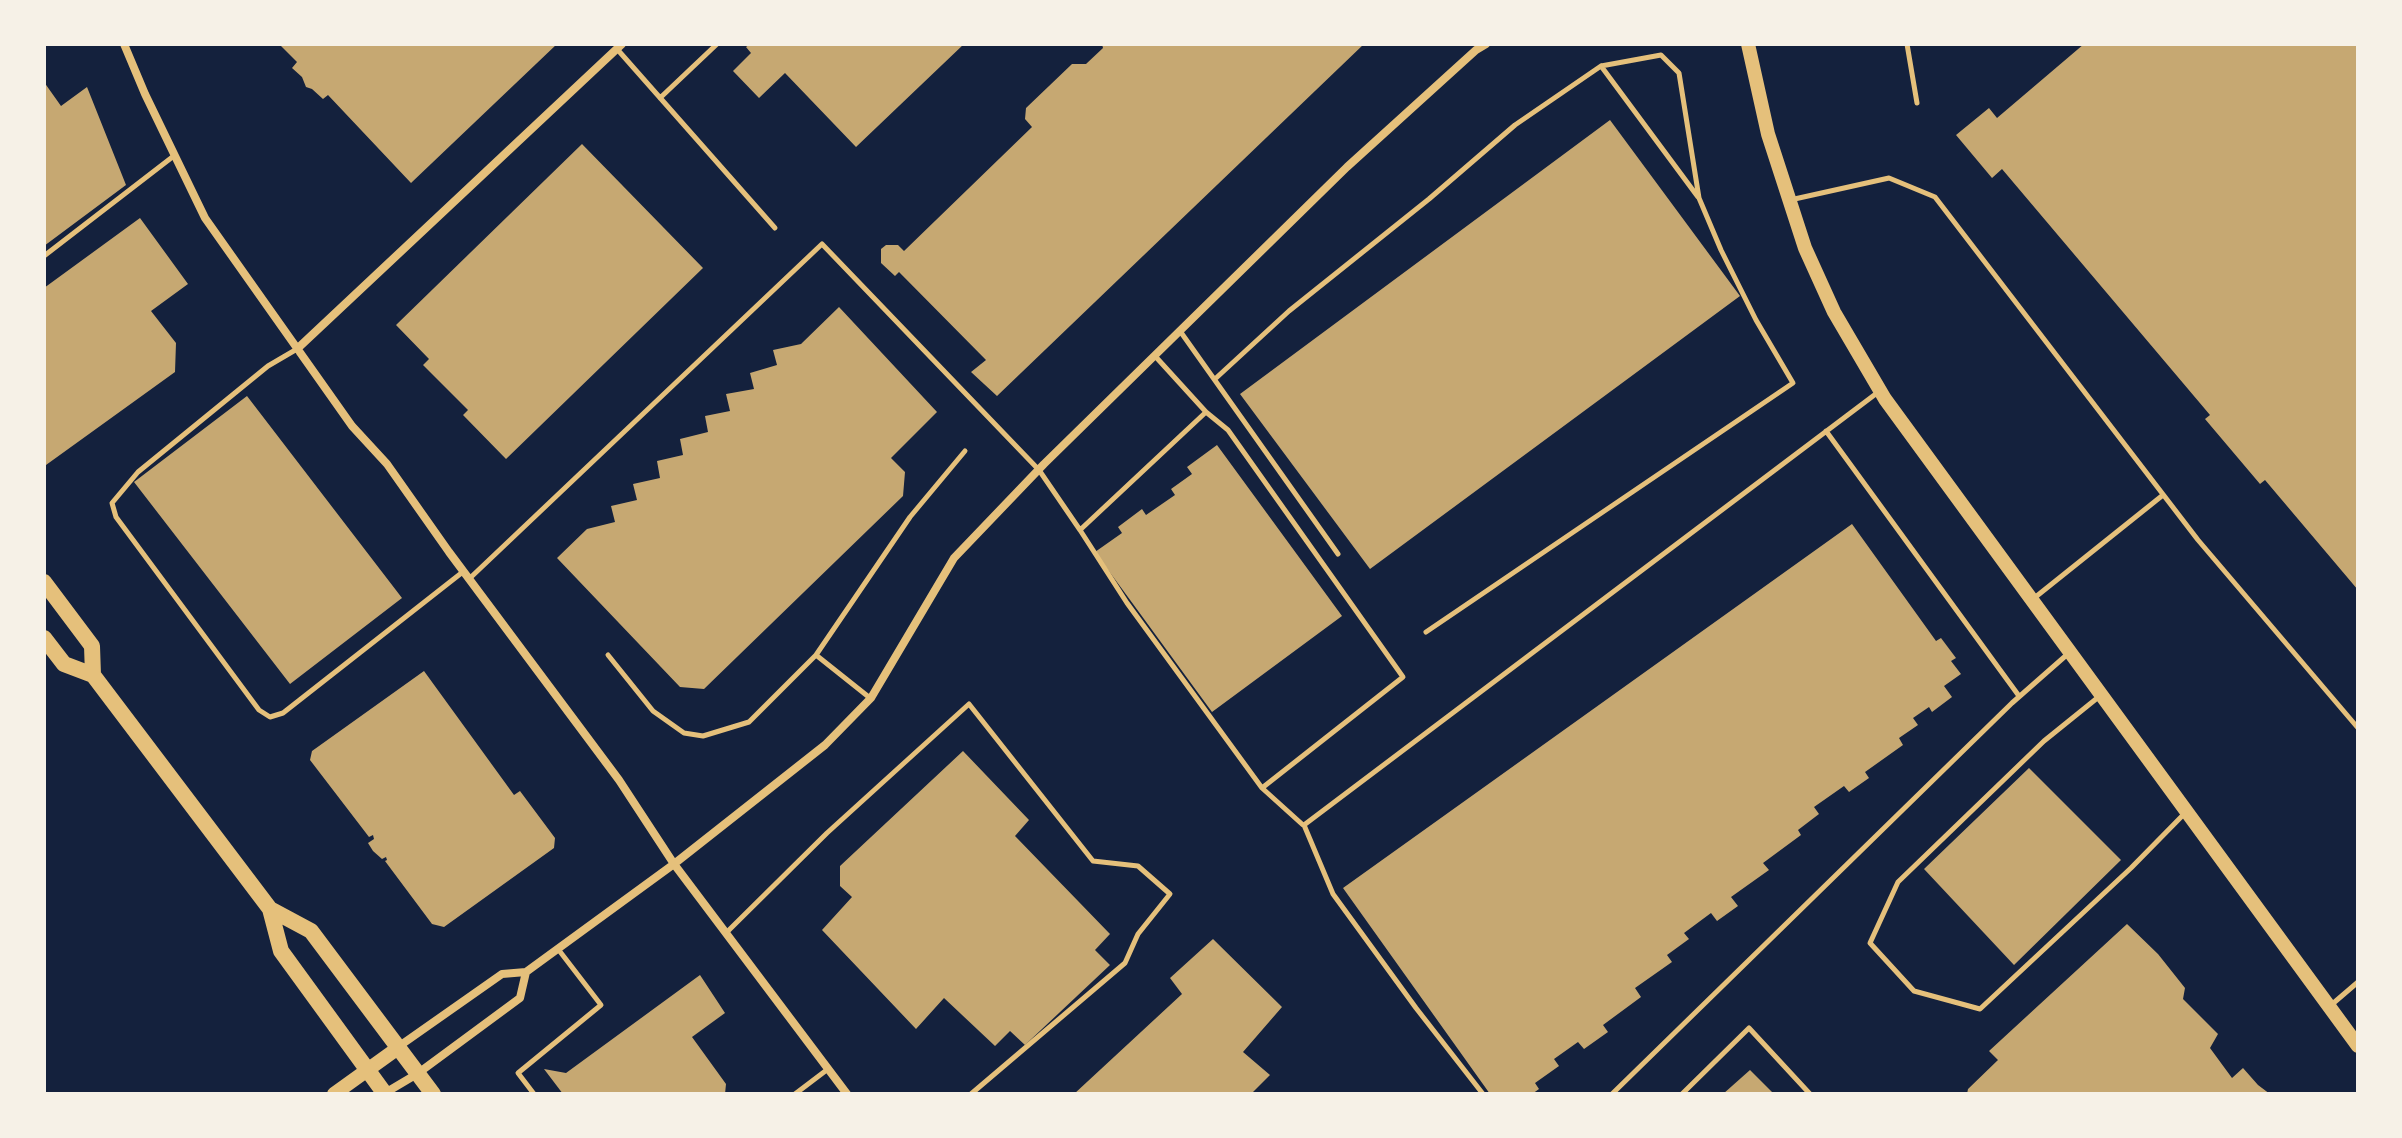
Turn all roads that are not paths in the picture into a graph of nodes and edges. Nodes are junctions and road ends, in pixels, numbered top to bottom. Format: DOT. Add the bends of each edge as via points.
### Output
graph roads {
  1 [pos="124,44"];
  2 [pos="717,44"];
  3 [pos="1486,44"];
  4 [pos="1748,44"];
  5 [pos="1907,44"];
  6 [pos="620,46"];
  7 [pos="1601,66"];
  8 [pos="660,98"];
  9 [pos="1917,103"];
  10 [pos="175,155"];
  11 [pos="1699,198"];
  12 [pos="1789,200"];
  13 [pos="775,228"];
  14 [pos="44,256"];
  15 [pos="1180,331"];
  16 [pos="297,349"];
  17 [pos="1155,356"];
  18 [pos="1215,379"];
  19 [pos="1880,390"];
  20 [pos="1206,412"];
  21 [pos="1826,431"];
  22 [pos="965,451"];
  23 [pos="1039,470"];
  24 [pos="2163,495"];
  25 [pos="1080,530"];
  26 [pos="1338,554"];
  27 [pos="467,575"];
  28 [pos="44,582"];
  29 [pos="2033,599"];
  30 [pos="1426,632"];
  31 [pos="44,638"];
  32 [pos="2071,651"];
  33 [pos="608,655"];
  34 [pos="816,655"];
  35 [pos="93,675"];
  36 [pos="2102,694"];
  37 [pos="2019,696"];
  38 [pos="871,698"];
  39 [pos="2358,728"];
  40 [pos="1262,788"];
  41 [pos="2187,811"];
  42 [pos="1304,825"];
  43 [pos="674,864"];
  44 [pos="270,909"];
  45 [pos="726,933"];
  46 [pos="558,949"];
  47 [pos="526,972"];
  48 [pos="2358,982"];
  49 [pos="2329,1006"];
  50 [pos="2358,1046"];
  51 [pos="398,1048"];
  52 [pos="368,1069"];
  53 [pos="828,1069"];
  54 [pos="417,1074"];
  55 [pos="334,1094"];
  56 [pos="384,1094"];
  57 [pos="433,1094"];
  58 [pos="534,1094"];
  59 [pos="795,1094"];
  60 [pos="847,1094"];
  61 [pos="971,1094"];
  62 [pos="1483,1094"];
  63 [pos="1612,1094"];
  64 [pos="1682,1094"];
  65 [pos="1810,1094"];
  1 -- 10 [label="street"];
  2 -- 8 [label="lane"];
  3 -- 15 [label="street" via="1347,167"];
  4 -- 12 [label="street"];
  5 -- 9 [label="lane"];
  6 -- 8 [label="lane"];
  6 -- 16 [label="street"];
  7 -- 11 [label="lane"];
  7 -- 11 [label="lane" via="1661,55 1679,73"];
  7 -- 18 [label="lane" via="1515,125 1289,311"];
  8 -- 13 [label="lane"];
  10 -- 14 [label="lane"];
  10 -- 16 [label="street" via="205,218"];
  11 -- 30 [label="lane" via="1756,320 1793,383"];
  12 -- 19 [label="street" via="1834,312"];
  12 -- 24 [label="lane" via="1889,178 1935,197"];
  15 -- 17 [label="street"];
  15 -- 18 [label="lane"];
  16 -- 27 [label="street"];
  16 -- 27 [label="lane" via="268,366 138,472 112,503 116,517 259,710 270,717 283,713"];
  17 -- 20 [label="lane"];
  17 -- 23 [label="street"];
  18 -- 26 [label="lane"];
  19 -- 21 [label="lane"];
  19 -- 29 [label="street"];
  20 -- 25 [label="lane"];
  20 -- 40 [label="lane" via="1228,430 1403,677"];
  21 -- 37 [label="lane"];
  21 -- 42 [label="lane"];
  22 -- 34 [label="lane" via="910,517"];
  23 -- 25 [label="lane"];
  23 -- 27 [label="lane" via="822,244"];
  23 -- 38 [label="street" via="954,558"];
  24 -- 29 [label="lane"];
  24 -- 39 [label="lane"];
  25 -- 40 [label="lane"];
  27 -- 43 [label="street" via="619,780"];
  28 -- 35 [label="main road" via="92,646"];
  29 -- 32 [label="street"];
  31 -- 35 [label="main road" via="64,664"];
  32 -- 36 [label="street"];
  32 -- 37 [label="lane"];
  33 -- 34 [label="lane" via="653,711 684,733 703,736 749,722"];
  34 -- 38 [label="lane"];
  35 -- 44 [label="main road"];
  36 -- 41 [label="street"];
  36 -- 41 [label="lane" via="2044,741 1898,882 1870,943 1914,991 1980,1009"];
  37 -- 63 [label="lane"];
  38 -- 43 [label="street" via="825,745"];
  40 -- 42 [label="lane"];
  41 -- 49 [label="street"];
  42 -- 62 [label="lane" via="1333,894"];
  43 -- 45 [label="street"];
  43 -- 46 [label="street"];
  44 -- 51 [label="main road" via="311,931"];
  44 -- 52 [label="main road" via="281,951"];
  45 -- 53 [label="street"];
  45 -- 61 [label="lane" via="969,704 1093,861 1138,866 1170,894 1138,934 1125,963"];
  46 -- 47 [label="street"];
  46 -- 58 [label="lane" via="601,1005 518,1073"];
  47 -- 51 [label="street" via="502,974"];
  47 -- 54 [label="street" via="520,998"];
  48 -- 49 [label="lane"];
  49 -- 50 [label="street"];
  51 -- 52 [label="street"];
  51 -- 54 [label="main road"];
  52 -- 55 [label="street"];
  52 -- 56 [label="main road"];
  53 -- 59 [label="lane"];
  53 -- 60 [label="street"];
  54 -- 56 [label="street"];
  54 -- 57 [label="main road"];
  64 -- 65 [label="lane" via="1749,1028"];
}
